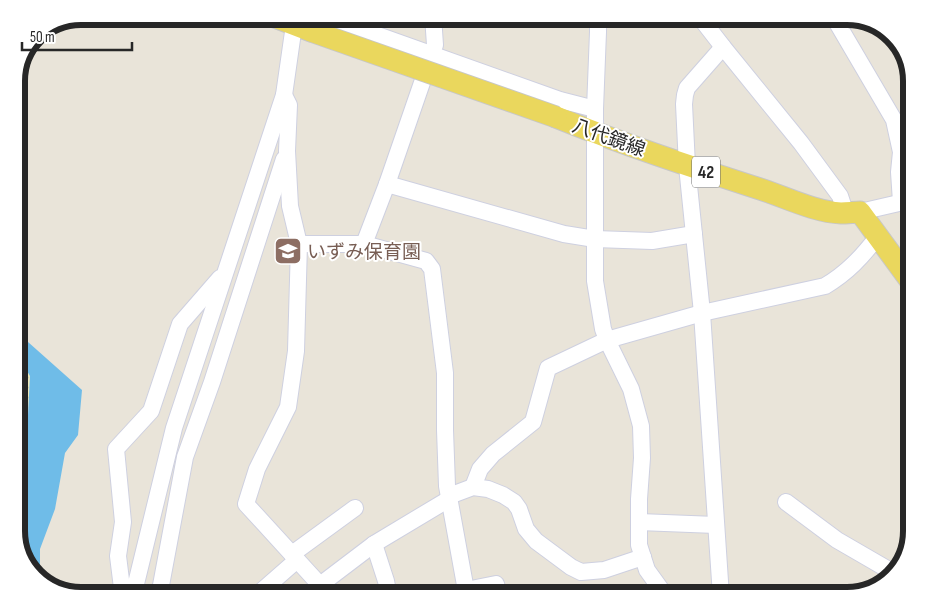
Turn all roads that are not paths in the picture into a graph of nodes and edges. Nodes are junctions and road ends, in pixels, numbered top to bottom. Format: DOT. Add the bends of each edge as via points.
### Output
graph roads {
  1 [pos="304,25"];
  2 [pos="318,25"];
  3 [pos="324,25"];
  4 [pos="434,25"];
  5 [pos="598,25"];
  6 [pos="706,25"];
  7 [pos="838,25"];
  8 [pos="723,47"];
  9 [pos="432,54"];
  10 [pos="284,95"];
  11 [pos="595,109"];
  12 [pos="595,134"];
  13 [pos="287,151"];
  14 [pos="687,166"];
  15 [pos="387,184"];
  16 [pos="903,184"];
  17 [pos="903,199"];
  18 [pos="850,213"];
  19 [pos="694,234"];
  20 [pos="878,236"];
  21 [pos="595,239"];
  22 [pos="299,244"];
  23 [pos="364,244"];
  24 [pos="903,271"];
  25 [pos="226,272"];
  26 [pos="702,313"];
  27 [pos="607,340"];
  28 [pos="473,486"];
  29 [pos="449,497"];
  30 [pos="786,502"];
  31 [pos="355,508"];
  32 [pos="639,522"];
  33 [pos="716,525"];
  34 [pos="374,544"];
  35 [pos="295,557"];
  36 [pos="643,557"];
  37 [pos="888,569"];
  38 [pos="138,573"];
  39 [pos="122,587"];
  40 [pos="135,587"];
  41 [pos="141,587"];
  42 [pos="161,587"];
  43 [pos="265,587"];
  44 [pos="387,587"];
  45 [pos="466,587"];
  46 [pos="486,587"];
  47 [pos="497,587"];
  48 [pos="659,587"];
  49 [pos="720,587"];
  1 -- 10 [label="street"];
  2 -- 12 [label="main road, 八代鏡線 / 42, bridge"];
  3 -- 9 [label="street"];
  4 -- 9 [label="street"];
  5 -- 11 [label="street"];
  6 -- 8 [label="street"];
  7 -- 16 [label="street" via="894,120"];
  8 -- 14 [label="street" via="684,95"];
  8 -- 18 [label="street" via="800,142"];
  9 -- 11 [label="street" via="560,100"];
  9 -- 15 [label="street"];
  10 -- 13 [label="street" via="288,105"];
  10 -- 25 [label="street"];
  11 -- 12 [label="street"];
  12 -- 14 [label="main road, 八代鏡線 / 42"];
  12 -- 21 [label="street"];
  13 -- 22 [label="street" via="290,206"];
  13 -- 42 [label="street" via="185,457"];
  14 -- 18 [label="main road, 八代鏡線 / 42" via="812,208"];
  14 -- 19 [label="street"];
  15 -- 21 [label="street" via="564,234"];
  15 -- 23 [label="street"];
  17 -- 18 [label="street"];
  18 -- 20 [label="main road"];
  19 -- 21 [label="street" via="652,241"];
  19 -- 26 [label="street"];
  20 -- 24 [label="main road"];
  20 -- 26 [label="street" via="840,277 825,286"];
  21 -- 27 [label="street" via="595,281"];
  22 -- 23 [label="street"];
  22 -- 35 [label="street" via="296,351 288,407 257,470 246,504"];
  23 -- 29 [label="street" via="426,261 432,269 445,373 444,430"];
  25 -- 38 [label="street" via="174,428"];
  25 -- 39 [label="street" via="180,324 151,411 116,449 123,522 118,556"];
  26 -- 27 [label="street"];
  26 -- 33 [label="street"];
  27 -- 28 [label="street" via="548,368 533,422 493,454 480,469"];
  27 -- 32 [label="street" via="631,389 641,426"];
  28 -- 29 [label="street"];
  28 -- 36 [label="street" via="503,494 514,502 526,529 536,541 581,572 604,570"];
  29 -- 34 [label="street"];
  29 -- 45 [label="street"];
  30 -- 37 [label="street" via="837,540"];
  31 -- 35 [label="street"];
  32 -- 33 [label="street"];
  32 -- 36 [label="street" via="639,545"];
  33 -- 49 [label="street"];
  34 -- 35 [label="street" via="320,585"];
  34 -- 44 [label="street"];
  35 -- 43 [label="street"];
  36 -- 48 [label="street" via="647,570"];
  38 -- 40 [label="street"];
  38 -- 41 [label="street"];
  46 -- 47 [label="street" via="496,584"];
}
